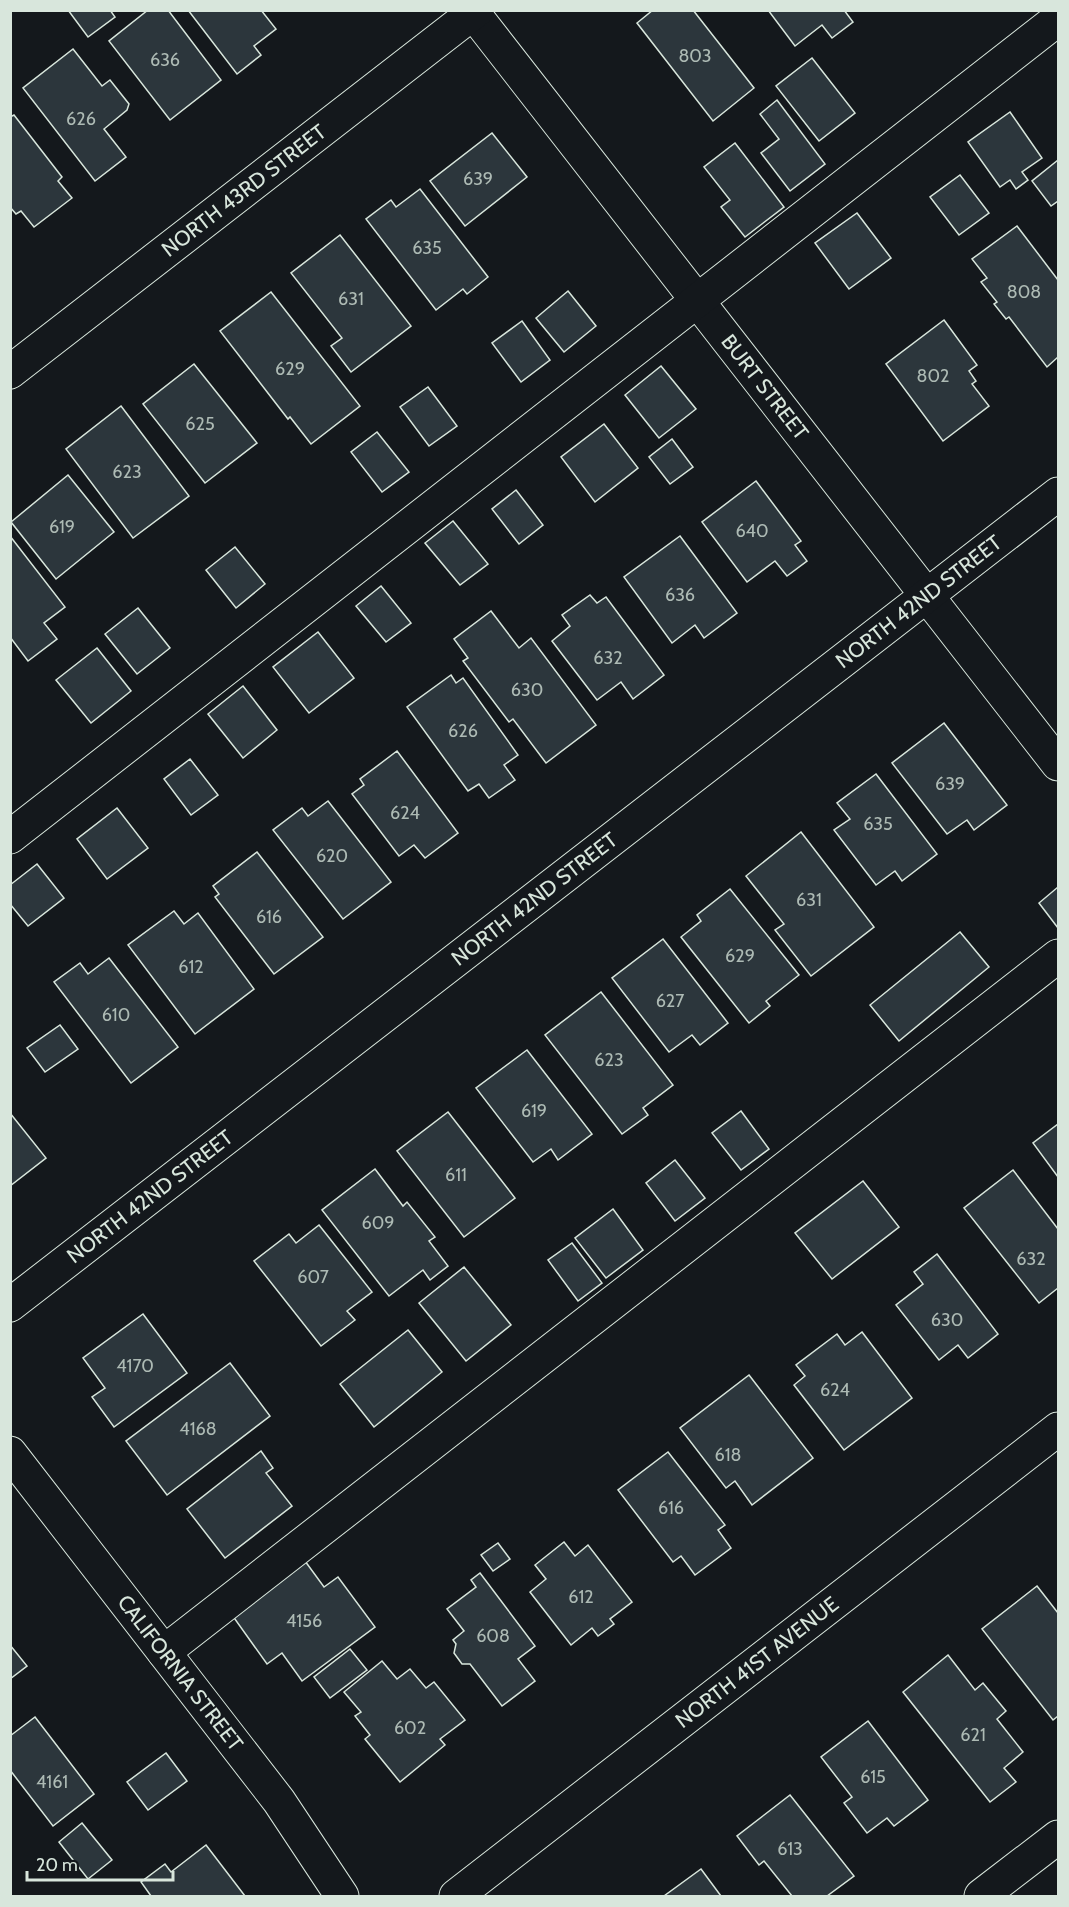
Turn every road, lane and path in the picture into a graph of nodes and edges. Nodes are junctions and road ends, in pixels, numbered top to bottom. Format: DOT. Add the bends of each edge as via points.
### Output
graph roads {
  1 [pos="474,12"];
  2 [pos="1059,19"];
  3 [pos="698,301"];
  4 [pos="10,372"];
  5 [pos="1059,494"];
  6 [pos="927,595"];
  7 [pos="1059,764"];
  8 [pos="10,837"];
  9 [pos="1059,956"];
  10 [pos="10,1305"];
  11 [pos="1059,1429"];
  12 [pos="10,1453"];
  13 [pos="164,1652"];
  14 [pos="1059,1837"];
  15 [pos="342,1896"];
  16 [pos="456,1896"];
  17 [pos="981,1896"];
  1 -- 3 [label="street, BURT STREET"];
  1 -- 4 [label="street, NORTH 43RD STREET"];
  2 -- 3 [label="street"];
  3 -- 6 [label="street, BURT STREET"];
  3 -- 8 [label="street"];
  5 -- 6 [label="street, NORTH 42ND STREET"];
  6 -- 7 [label="street, BURT STREET"];
  6 -- 10 [label="street, NORTH 42ND STREET"];
  9 -- 13 [label="street"];
  11 -- 16 [label="street, NORTH 41ST AVENUE"];
  12 -- 13 [label="street, CALIFORNIA STREET"];
  13 -- 15 [label="street, CALIFORNIA STREET" via="279,1800"];
  14 -- 17 [label="street"];
}
